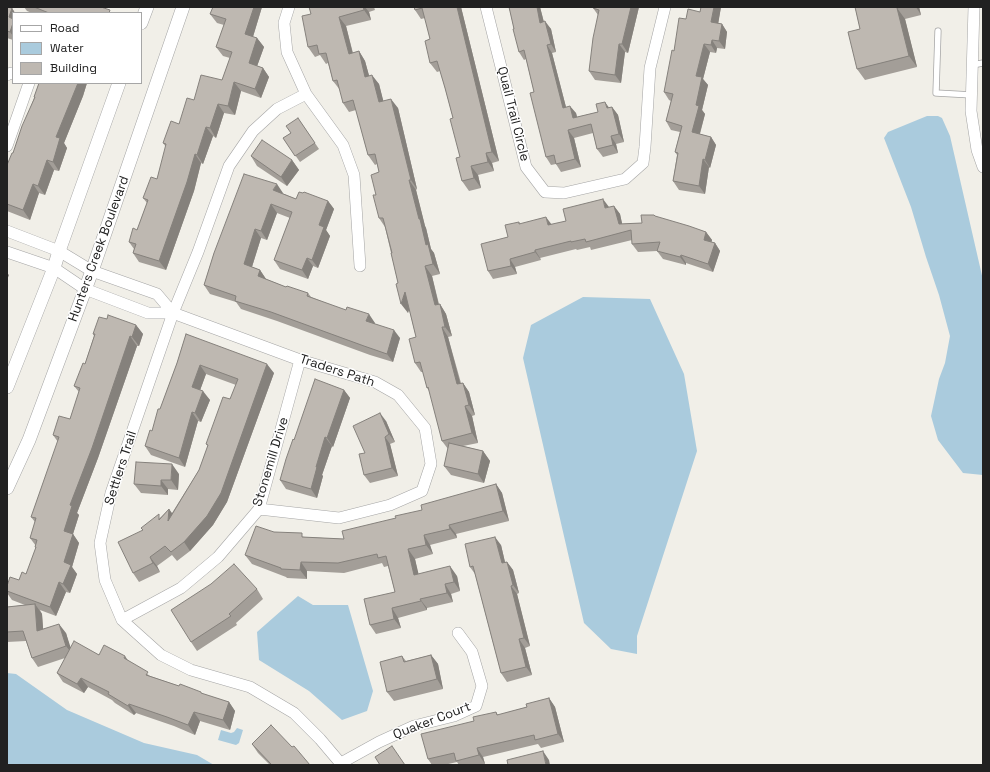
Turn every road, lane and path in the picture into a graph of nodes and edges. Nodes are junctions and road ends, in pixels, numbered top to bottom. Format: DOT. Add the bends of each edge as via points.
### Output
graph roads {
  1 [pos="147,7"];
  2 [pos="183,7"];
  3 [pos="289,7"];
  4 [pos="486,7"];
  5 [pos="665,7"];
  6 [pos="974,7"];
  7 [pos="142,20"];
  8 [pos="938,31"];
  9 [pos="978,64"];
  10 [pos="29,84"];
  11 [pos="119,84"];
  12 [pos="306,94"];
  13 [pos="972,95"];
  14 [pos="7,146"];
  15 [pos="983,167"];
  16 [pos="7,231"];
  17 [pos="58,251"];
  18 [pos="7,252"];
  19 [pos="360,266"];
  20 [pos="54,268"];
  21 [pos="92,271"];
  22 [pos="85,289"];
  23 [pos="173,313"];
  24 [pos="300,360"];
  25 [pos="7,387"];
  26 [pos="7,488"];
  27 [pos="258,509"];
  28 [pos="122,620"];
  29 [pos="458,633"];
  30 [pos="341,764"];
  1 -- 7 [label="street"];
  2 -- 21 [label="street, Hunters Creek Boulevard"];
  3 -- 12 [label="street" via="284,23 287,52"];
  4 -- 5 [label="street, Quail Trail Circle" via="526,167 545,192 564,193 625,179 642,163 650,68"];
  6 -- 9 [label="street"];
  8 -- 13 [label="lane" via="936,93"];
  9 -- 13 [label="street"];
  10 -- 14 [label="street"];
  11 -- 17 [label="street"];
  12 -- 19 [label="street" via="343,145 354,175"];
  12 -- 23 [label="street, Settlers Trail" via="278,109 253,131 229,166"];
  13 -- 15 [label="street" via="977,150"];
  16 -- 17 [label="street, Traders Path"];
  17 -- 20 [label="street"];
  17 -- 21 [label="street, Traders Path"];
  18 -- 20 [label="street, Traders Path"];
  20 -- 22 [label="street, Traders Path"];
  20 -- 25 [label="street"];
  21 -- 22 [label="street, Hunters Creek Boulevard"];
  21 -- 23 [label="street, Traders Path" via="157,294"];
  22 -- 23 [label="street, Traders Path" via="148,313"];
  22 -- 26 [label="street, Hunters Creek Boulevard" via="29,440"];
  23 -- 24 [label="street, Traders Path"];
  23 -- 28 [label="street, Settlers Trail" via="111,493 100,543 105,580"];
  24 -- 27 [label="street, Stonemill Drive"];
  24 -- 27 [label="street, Traders Path" via="375,382 398,395 425,428 431,464 422,491 390,505 339,518"];
  27 -- 28 [label="street, Stonemill Drive" via="218,557 181,588"];
  28 -- 30 [label="street, Settlers Trail" via="161,655 191,670 250,687 294,713"];
  29 -- 30 [label="street, Quaker Court" via="472,652 482,686 476,706 454,716 414,726"];
}
